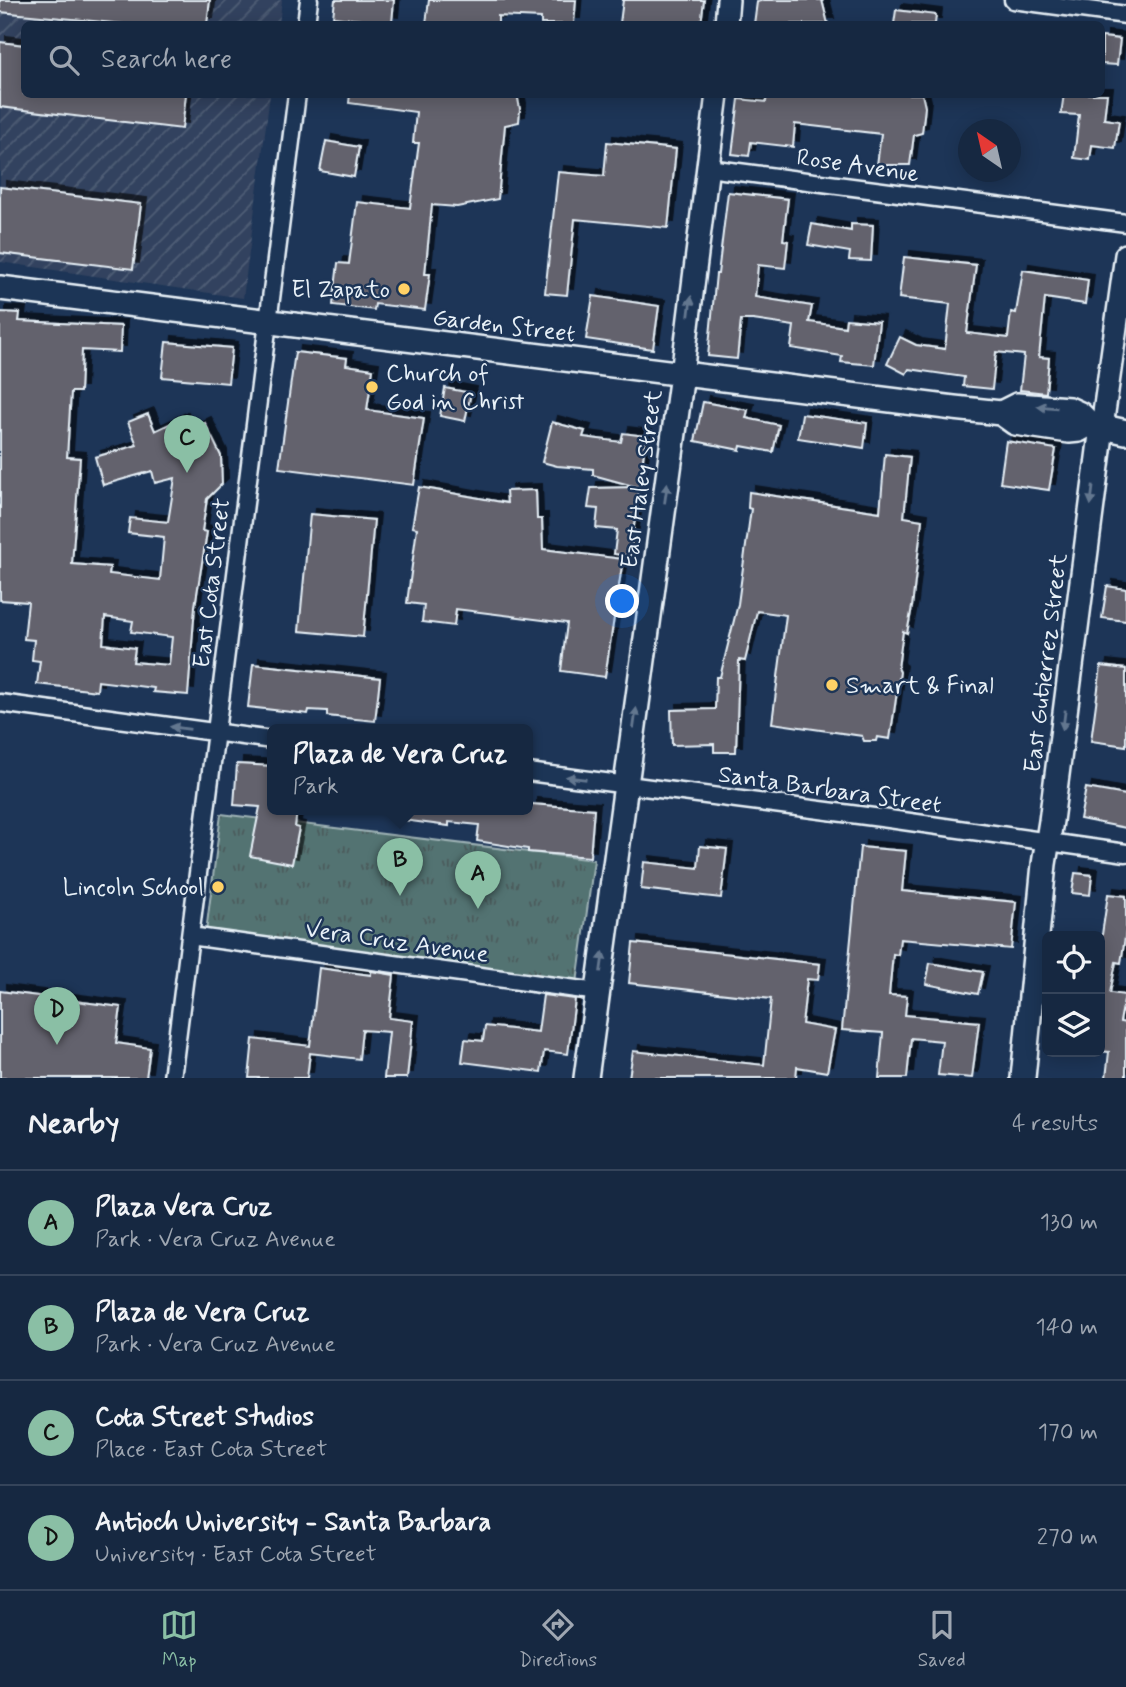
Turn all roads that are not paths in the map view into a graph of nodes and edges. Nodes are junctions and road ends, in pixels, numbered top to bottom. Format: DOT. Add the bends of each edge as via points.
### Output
graph roads {
  1 [pos="309,0"];
  2 [pos="729,0"];
  3 [pos="1013,0"];
  4 [pos="1126,15"];
  5 [pos="306,21"];
  6 [pos="726,21"];
  7 [pos="296,98"];
  8 [pos="717,98"];
  9 [pos="708,168"];
  10 [pos="1126,223"];
  11 [pos="1126,256"];
  12 [pos="0,288"];
  13 [pos="267,321"];
  14 [pos="682,374"];
  15 [pos="1096,426"];
  16 [pos="1126,432"];
  17 [pos="0,703"];
  18 [pos="215,732"];
  19 [pos="267,739"];
  20 [pos="533,773"];
  21 [pos="624,786"];
  22 [pos="1046,842"];
  23 [pos="1126,853"];
  24 [pos="190,936"];
  25 [pos="598,992"];
  26 [pos="172,1078"];
  27 [pos="586,1078"];
  28 [pos="1023,1078"];
  1 -- 5 [label="street"];
  2 -- 6 [label="street"];
  3 -- 4 [label="street"];
  7 -- 13 [label="street, East Cota Street"];
  8 -- 9 [label="street, East Haley Street"];
  9 -- 10 [label="street, Rose Avenue"];
  14 -- 9 [label="street, East Haley Street, one-way"];
  11 -- 15 [label="street, East Gutierrez Street"];
  12 -- 13 [label="main road, Garden Street"];
  13 -- 14 [label="main road, Garden Street"];
  13 -- 18 [label="street, East Cota Street"];
  14 -- 15 [label="main road, Garden Street" via="1001,412 1014,423 1069,431"];
  21 -- 14 [label="main road, East Haley Street, one-way"];
  15 -- 16 [label="main road, Garden Street"];
  15 -- 22 [label="main road, East Gutierrez Street, one-way"];
  18 -- 17 [label="street, one-way"];
  18 -- 19 [label="street"];
  18 -- 24 [label="street, East Cota Street"];
  21 -- 20 [label="street, Santa Barbara Street, one-way"];
  21 -- 22 [label="street, Santa Barbara Street"];
  25 -- 21 [label="main road, East Haley Street, one-way"];
  22 -- 23 [label="street, Santa Barbara Street"];
  22 -- 28 [label="main road, East Gutierrez Street"];
  24 -- 25 [label="street, Vera Cruz Avenue"];
  24 -- 26 [label="street, East Cota Street"];
  25 -- 27 [label="main road, East Haley Street"];
}
